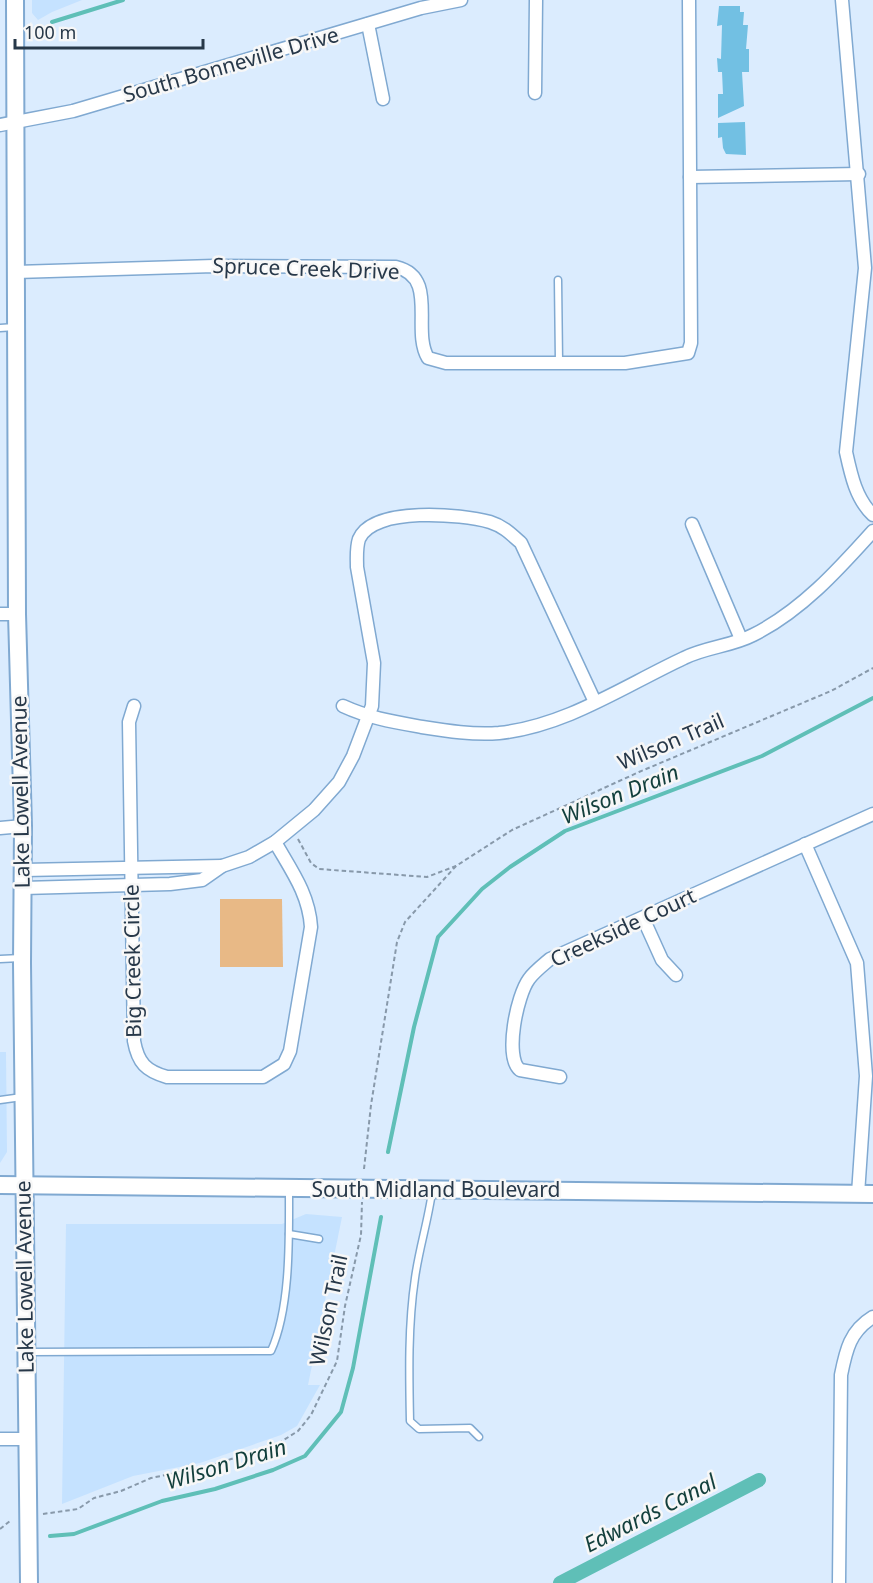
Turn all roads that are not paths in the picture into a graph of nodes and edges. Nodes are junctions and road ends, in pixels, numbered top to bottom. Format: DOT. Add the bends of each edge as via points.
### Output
graph roads {
  1 [pos="15,0"];
  2 [pos="461,0"];
  3 [pos="536,0"];
  4 [pos="689,0"];
  5 [pos="842,0"];
  6 [pos="368,24"];
  7 [pos="535,93"];
  8 [pos="383,99"];
  9 [pos="8,124"];
  10 [pos="859,174"];
  11 [pos="690,177"];
  12 [pos="16,272"];
  13 [pos="558,280"];
  14 [pos="8,328"];
  15 [pos="559,363"];
  16 [pos="873,515"];
  17 [pos="692,524"];
  18 [pos="873,531"];
  19 [pos="0,614"];
  20 [pos="17,614"];
  21 [pos="741,639"];
  22 [pos="595,702"];
  23 [pos="134,706"];
  24 [pos="343,706"];
  25 [pos="369,718"];
  26 [pos="873,814"];
  27 [pos="23,826"];
  28 [pos="0,828"];
  29 [pos="274,842"];
  30 [pos="806,844"];
  31 [pos="222,866"];
  32 [pos="132,869"];
  33 [pos="24,870"];
  34 [pos="132,885"];
  35 [pos="23,888"];
  36 [pos="643,918"];
  37 [pos="22,958"];
  38 [pos="0,959"];
  39 [pos="676,975"];
  40 [pos="869,1076"];
  41 [pos="560,1077"];
  42 [pos="23,1097"];
  43 [pos="0,1101"];
  44 [pos="0,1185"];
  45 [pos="24,1185"];
  46 [pos="289,1188"];
  47 [pos="432,1188"];
  48 [pos="866,1194"];
  49 [pos="289,1234"];
  50 [pos="319,1239"];
  51 [pos="873,1317"];
  52 [pos="25,1352"];
  53 [pos="479,1437"];
  54 [pos="0,1439"];
  55 [pos="26,1439"];
  56 [pos="29,1583"];
  57 [pos="839,1583"];
  1 -- 9 [label="main road, Lake Lowell Avenue"];
  2 -- 6 [label="street, South Bonneville Drive"];
  3 -- 7 [label="street"];
  4 -- 11 [label="street"];
  5 -- 10 [label="street"];
  6 -- 8 [label="street"];
  6 -- 9 [label="street, South Bonneville Drive" via="73,111"];
  9 -- 12 [label="main road, Lake Lowell Avenue"];
  10 -- 11 [label="street"];
  10 -- 16 [label="street" via="866,268 846,452 864,507"];
  11 -- 15 [label="street" via="692,343 688,353 625,363"];
  12 -- 14 [label="main road, Lake Lowell Avenue"];
  12 -- 15 [label="street, Spruce Creek Drive" via="214,266 396,267 408,270 420,283 422,348 428,358 446,363"];
  13 -- 15 [label="lane"];
  14 -- 20 [label="main road, Lake Lowell Avenue"];
  17 -- 21 [label="street"];
  18 -- 21 [label="street" via="836,573 782,619"];
  19 -- 20 [label="street"];
  20 -- 27 [label="main road, Lake Lowell Avenue"];
  21 -- 22 [label="street" via="687,656"];
  22 -- 25 [label="street" via="546,724 499,733 456,732"];
  22 -- 25 [label="street" via="521,543 503,527 490,522 462,517 403,516 374,522 359,539 357,567 374,663"];
  23 -- 32 [label="street, Big Creek Circle" via="129,722"];
  24 -- 25 [label="street"];
  25 -- 29 [label="street" via="339,782 294,829"];
  26 -- 30 [label="street, Creekside Court"];
  27 -- 28 [label="street"];
  27 -- 33 [label="main road, Lake Lowell Avenue"];
  29 -- 31 [label="street" via="249,857"];
  29 -- 34 [label="street, Big Creek Circle" via="305,895 311,927 290,1051 284,1064 263,1077 167,1077 144,1068 134,1041"];
  30 -- 36 [label="street, Creekside Court"];
  30 -- 40 [label="street" via="857,963"];
  31 -- 32 [label="street"];
  31 -- 34 [label="street" via="202,880"];
  32 -- 33 [label="street"];
  32 -- 34 [label="street, Big Creek Circle"];
  33 -- 35 [label="main road, Lake Lowell Avenue"];
  34 -- 35 [label="street"];
  35 -- 37 [label="main road, Lake Lowell Avenue"];
  36 -- 39 [label="street" via="662,960"];
  36 -- 41 [label="street, Creekside Court" via="550,959 528,980 519,1003 512,1061 527,1073"];
  37 -- 38 [label="lane"];
  37 -- 42 [label="main road, Lake Lowell Avenue"];
  40 -- 48 [label="street"];
  42 -- 43 [label="lane"];
  42 -- 45 [label="main road, Lake Lowell Avenue"];
  44 -- 45 [label="main road, South Midland Boulevard"];
  45 -- 46 [label="main road, South Midland Boulevard"];
  45 -- 52 [label="main road, Lake Lowell Avenue"];
  46 -- 47 [label="main road, South Midland Boulevard"];
  46 -- 49 [label="lane"];
  47 -- 48 [label="main road, South Midland Boulevard"];
  47 -- 53 [label="lane" via="415,1278 408,1362 410,1420 418,1429 470,1428"];
  49 -- 50 [label="lane"];
  49 -- 52 [label="lane" via="277,1337 271,1350"];
  51 -- 57 [label="street" via="860,1325 847,1344 841,1375"];
  52 -- 55 [label="main road, Lake Lowell Avenue"];
  54 -- 55 [label="street"];
  55 -- 56 [label="main road, Lake Lowell Avenue"];
}
